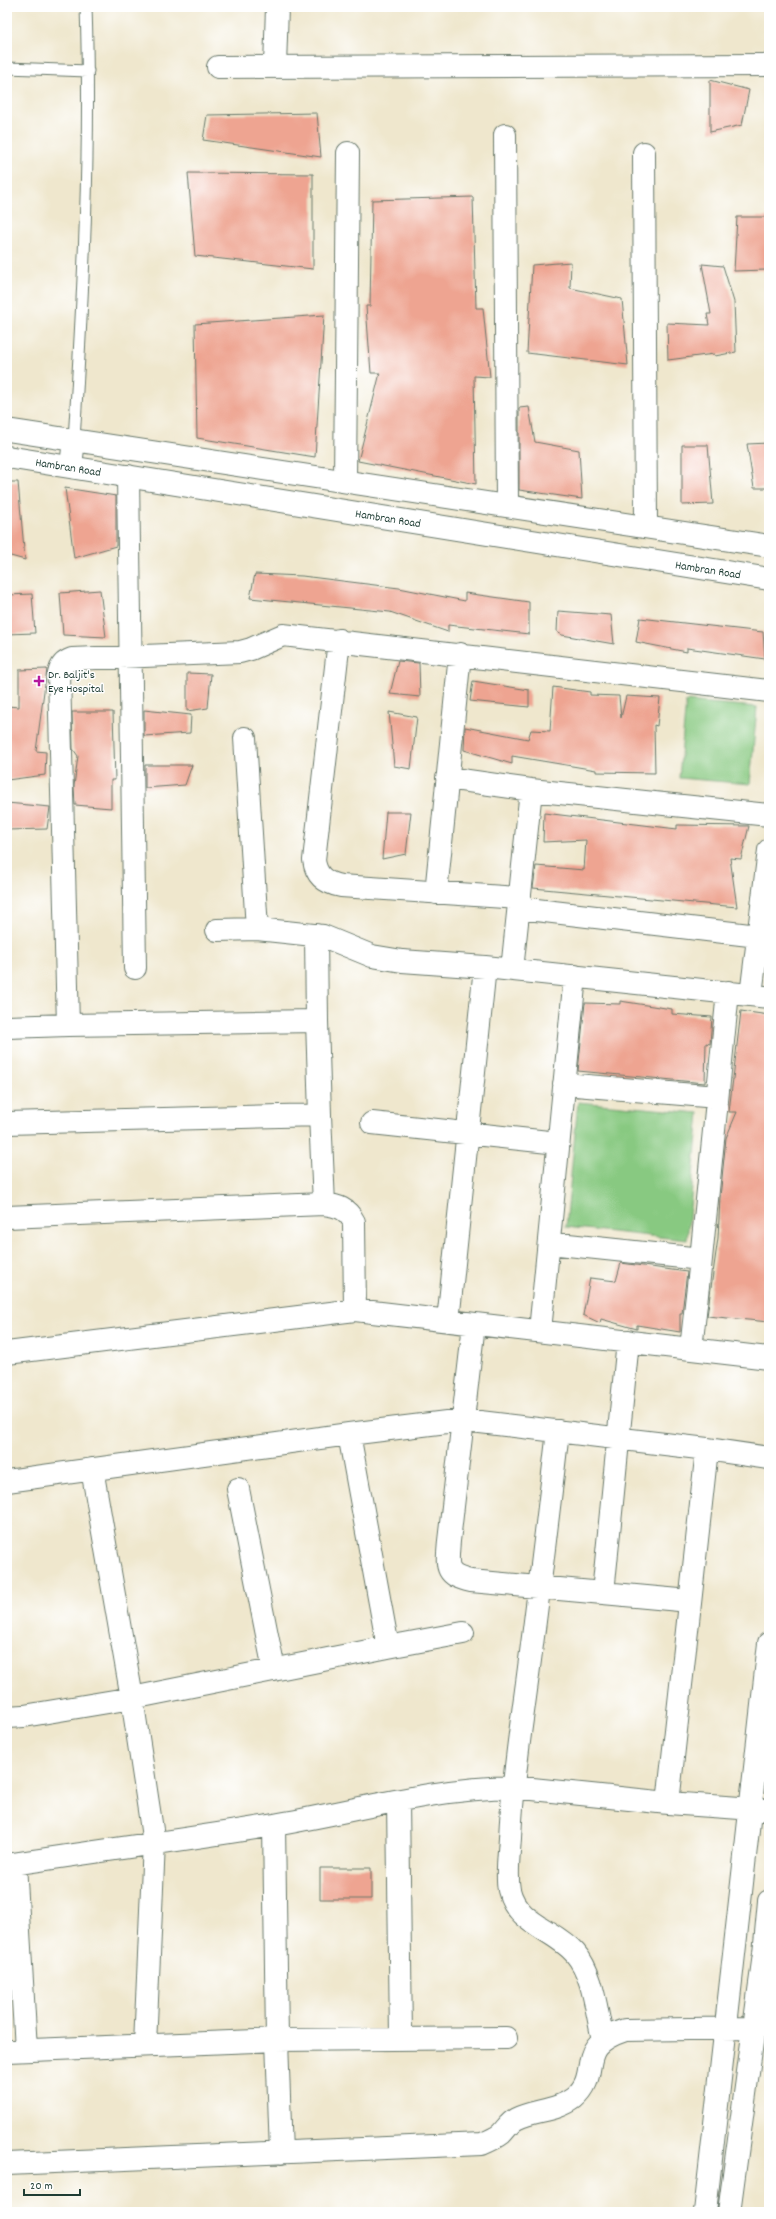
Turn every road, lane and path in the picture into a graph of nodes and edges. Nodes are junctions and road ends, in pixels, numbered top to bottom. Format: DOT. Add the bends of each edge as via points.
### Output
graph roads {
  1 [pos="86,7"];
  2 [pos="277,7"];
  3 [pos="769,65"];
  4 [pos="275,66"];
  5 [pos="218,67"];
  6 [pos="7,68"];
  7 [pos="88,71"];
  8 [pos="505,135"];
  9 [pos="348,153"];
  10 [pos="644,153"];
  11 [pos="7,430"];
  12 [pos="74,440"];
  13 [pos="7,457"];
  14 [pos="71,466"];
  15 [pos="128,476"];
  16 [pos="345,481"];
  17 [pos="507,505"];
  18 [pos="646,527"];
  19 [pos="769,546"];
  20 [pos="769,579"];
  21 [pos="339,640"];
  22 [pos="460,654"];
  23 [pos="131,656"];
  24 [pos="769,691"];
  25 [pos="245,738"];
  26 [pos="446,778"];
  27 [pos="531,790"];
  28 [pos="769,815"];
  29 [pos="769,850"];
  30 [pos="436,893"];
  31 [pos="519,903"];
  32 [pos="257,929"];
  33 [pos="217,930"];
  34 [pos="316,935"];
  35 [pos="758,936"];
  36 [pos="485,967"];
  37 [pos="135,968"];
  38 [pos="512,970"];
  39 [pos="575,976"];
  40 [pos="728,992"];
  41 [pos="760,996"];
  42 [pos="316,1021"];
  43 [pos="68,1025"];
  44 [pos="7,1027"];
  45 [pos="564,1084"];
  46 [pos="717,1097"];
  47 [pos="320,1115"];
  48 [pos="372,1123"];
  49 [pos="7,1124"];
  50 [pos="468,1132"];
  51 [pos="558,1142"];
  52 [pos="324,1204"];
  53 [pos="7,1217"];
  54 [pos="549,1243"];
  55 [pos="701,1259"];
  56 [pos="355,1310"];
  57 [pos="448,1321"];
  58 [pos="474,1324"];
  59 [pos="540,1331"];
  60 [pos="628,1341"];
  61 [pos="691,1349"];
  62 [pos="7,1353"];
  63 [pos="769,1358"];
  64 [pos="463,1420"];
  65 [pos="558,1431"];
  66 [pos="348,1434"];
  67 [pos="618,1438"];
  68 [pos="706,1449"];
  69 [pos="769,1458"];
  70 [pos="92,1469"];
  71 [pos="7,1481"];
  72 [pos="238,1489"];
  73 [pos="540,1588"];
  74 [pos="603,1593"];
  75 [pos="690,1601"];
  76 [pos="463,1633"];
  77 [pos="769,1643"];
  78 [pos="388,1647"];
  79 [pos="274,1670"];
  80 [pos="132,1698"];
  81 [pos="7,1717"];
  82 [pos="513,1787"];
  83 [pos="398,1801"];
  84 [pos="668,1803"];
  85 [pos="760,1810"];
  86 [pos="274,1825"];
  87 [pos="154,1843"];
  88 [pos="11,1865"];
  89 [pos="769,1901"];
  90 [pos="767,1954"];
  91 [pos="727,2027"];
  92 [pos="754,2028"];
  93 [pos="401,2038"];
  94 [pos="506,2038"];
  95 [pos="603,2039"];
  96 [pos="277,2040"];
  97 [pos="145,2045"];
  98 [pos="17,2050"];
  99 [pos="281,2153"];
  100 [pos="7,2164"];
  101 [pos="705,2212"];
  102 [pos="729,2212"];
  1 -- 7 [label="lane"];
  2 -- 4 [label="street"];
  3 -- 4 [label="street"];
  4 -- 5 [label="street"];
  6 -- 7 [label="lane"];
  7 -- 12 [label="lane" via="83,271"];
  8 -- 17 [label="street"];
  9 -- 16 [label="street"];
  10 -- 18 [label="street"];
  11 -- 12 [label="street"];
  12 -- 14 [label="street"];
  12 -- 16 [label="street"];
  13 -- 14 [label="street, Hambran Road"];
  14 -- 15 [label="street, Hambran Road"];
  15 -- 20 [label="street, Hambran Road"];
  15 -- 23 [label="street"];
  16 -- 17 [label="street"];
  17 -- 18 [label="street"];
  18 -- 19 [label="street"];
  21 -- 22 [label="street"];
  21 -- 23 [label="street" via="283,635 240,652"];
  21 -- 30 [label="street" via="315,869 322,879 341,886"];
  22 -- 24 [label="street"];
  22 -- 26 [label="street"];
  23 -- 37 [label="street"];
  23 -- 43 [label="street" via="72,659 60,667"];
  25 -- 32 [label="street"];
  26 -- 27 [label="street"];
  26 -- 30 [label="street"];
  27 -- 28 [label="street"];
  27 -- 31 [label="street"];
  29 -- 35 [label="street"];
  30 -- 31 [label="street"];
  31 -- 35 [label="street"];
  31 -- 38 [label="street"];
  32 -- 33 [label="street"];
  32 -- 34 [label="street"];
  34 -- 36 [label="street" via="383,959"];
  34 -- 42 [label="street"];
  35 -- 41 [label="street"];
  36 -- 38 [label="street"];
  36 -- 50 [label="street"];
  38 -- 39 [label="street"];
  39 -- 40 [label="street"];
  39 -- 45 [label="street"];
  40 -- 41 [label="street"];
  40 -- 46 [label="street"];
  42 -- 43 [label="street"];
  42 -- 47 [label="street"];
  43 -- 44 [label="street"];
  45 -- 46 [label="street"];
  45 -- 51 [label="street"];
  46 -- 55 [label="street"];
  47 -- 49 [label="street"];
  47 -- 52 [label="street"];
  48 -- 50 [label="street"];
  50 -- 51 [label="street"];
  50 -- 57 [label="street"];
  51 -- 54 [label="street"];
  52 -- 53 [label="street"];
  52 -- 56 [label="street" via="344,1209 354,1222"];
  54 -- 55 [label="street"];
  54 -- 59 [label="street"];
  55 -- 61 [label="street"];
  56 -- 57 [label="street"];
  56 -- 62 [label="street"];
  57 -- 58 [label="street"];
  58 -- 59 [label="street"];
  58 -- 64 [label="street"];
  59 -- 60 [label="street"];
  60 -- 61 [label="street"];
  60 -- 67 [label="street"];
  61 -- 63 [label="street"];
  64 -- 65 [label="street"];
  64 -- 66 [label="street"];
  64 -- 73 [label="street" via="449,1541 450,1571 456,1578 471,1581"];
  65 -- 67 [label="street"];
  65 -- 73 [label="street"];
  66 -- 70 [label="street"];
  66 -- 78 [label="street"];
  67 -- 68 [label="street"];
  67 -- 74 [label="street"];
  68 -- 69 [label="street"];
  68 -- 75 [label="street"];
  70 -- 71 [label="street"];
  70 -- 80 [label="street"];
  72 -- 79 [label="street"];
  73 -- 74 [label="street"];
  73 -- 82 [label="street"];
  74 -- 75 [label="street"];
  75 -- 84 [label="street"];
  76 -- 78 [label="street"];
  77 -- 85 [label="street"];
  78 -- 79 [label="street"];
  79 -- 80 [label="street"];
  80 -- 81 [label="street"];
  80 -- 87 [label="street"];
  82 -- 83 [label="street" via="493,1787"];
  82 -- 84 [label="street"];
  82 -- 95 [label="street" via="508,1867 513,1903 525,1917 562,1941 582,1963"];
  83 -- 86 [label="street"];
  83 -- 93 [label="street"];
  84 -- 85 [label="street"];
  85 -- 91 [label="street"];
  86 -- 87 [label="street"];
  86 -- 96 [label="street"];
  87 -- 88 [label="street"];
  87 -- 97 [label="street"];
  88 -- 98 [label="street"];
  89 -- 90 [label="street"];
  90 -- 92 [label="street"];
  91 -- 92 [label="street"];
  91 -- 95 [label="street" via="625,2030"];
  91 -- 101 [label="street"];
  92 -- 102 [label="street"];
  93 -- 94 [label="street"];
  93 -- 96 [label="street"];
  95 -- 99 [label="street" via="591,2056 585,2084 572,2098 516,2119 501,2133 482,2144"];
  96 -- 97 [label="street"];
  96 -- 99 [label="street"];
  97 -- 98 [label="street"];
  99 -- 100 [label="street"];
}
